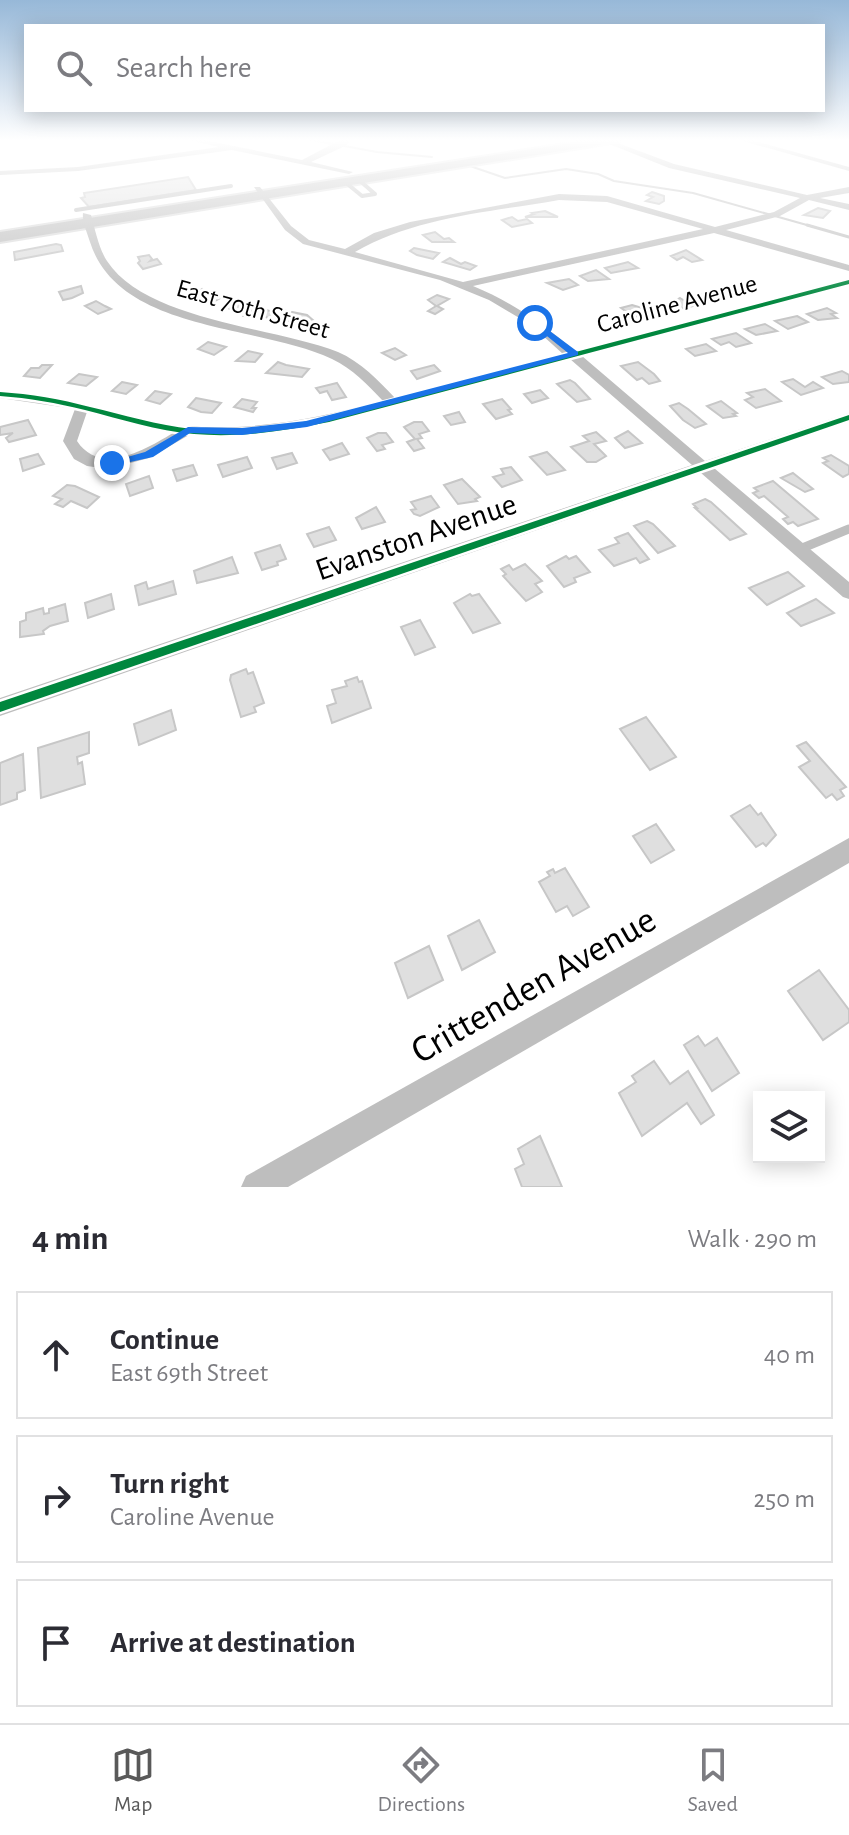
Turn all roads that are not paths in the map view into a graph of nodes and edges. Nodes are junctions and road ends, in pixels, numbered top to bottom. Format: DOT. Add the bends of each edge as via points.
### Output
graph roads {
  1 [pos="195,194"];
  2 [pos="223,194"];
  3 [pos="241,194"];
  4 [pos="261,194"];
  5 [pos="797,194"];
  6 [pos="824,194"];
  7 [pos="184,197"];
  8 [pos="809,197"];
  9 [pos="849,207"];
  10 [pos="83,216"];
  11 [pos="0,229"];
  12 [pos="716,230"];
  13 [pos="0,237"];
  14 [pos="344,254"];
  15 [pos="849,268"];
  16 [pos="849,282"];
  17 [pos="463,285"];
  18 [pos="575,354"];
  19 [pos="0,394"];
  20 [pos="392,402"];
  21 [pos="82,408"];
  22 [pos="849,417"];
  23 [pos="188,430"];
  24 [pos="705,466"];
  25 [pos="849,529"];
  26 [pos="800,549"];
  27 [pos="849,592"];
  28 [pos="0,707"];
  29 [pos="849,850"];
  30 [pos="257,1187"];
  1 -- 7 [label="lane"];
  2 -- 7 [label="main road"];
  3 -- 10 [label="main road"];
  4 -- 14 [label="street" via="298,237"];
  5 -- 8 [label="street"];
  6 -- 8 [label="street"];
  7 -- 10 [label="main road"];
  8 -- 9 [label="street"];
  8 -- 12 [label="street" via="774,215"];
  10 -- 11 [label="main road"];
  10 -- 13 [label="main road"];
  10 -- 20 [label="street, East 70th Street" via="105,268 128,288 187,317 336,356 363,372"];
  12 -- 14 [label="street" via="589,196 559,197 413,224 371,237"];
  12 -- 15 [label="street"];
  12 -- 17 [label="street"];
  14 -- 17 [label="street"];
  16 -- 18 [label="street, Caroline Avenue"];
  17 -- 18 [label="street" via="522,314"];
  18 -- 20 [label="street, Caroline Avenue"];
  18 -- 24 [label="street"];
  19 -- 21 [label="street, Caroline Avenue"];
  20 -- 23 [label="street, Caroline Avenue" via="274,429"];
  21 -- 23 [label="street, Caroline Avenue"];
  21 -- 23 [label="street" via="70,441 80,456 92,461 135,459"];
  22 -- 24 [label="street, Evanston Avenue"];
  24 -- 26 [label="street"];
  24 -- 28 [label="street, Evanston Avenue"];
  25 -- 26 [label="lane"];
  26 -- 27 [label="street"];
  29 -- 30 [label="street, Crittenden Avenue"];
}
